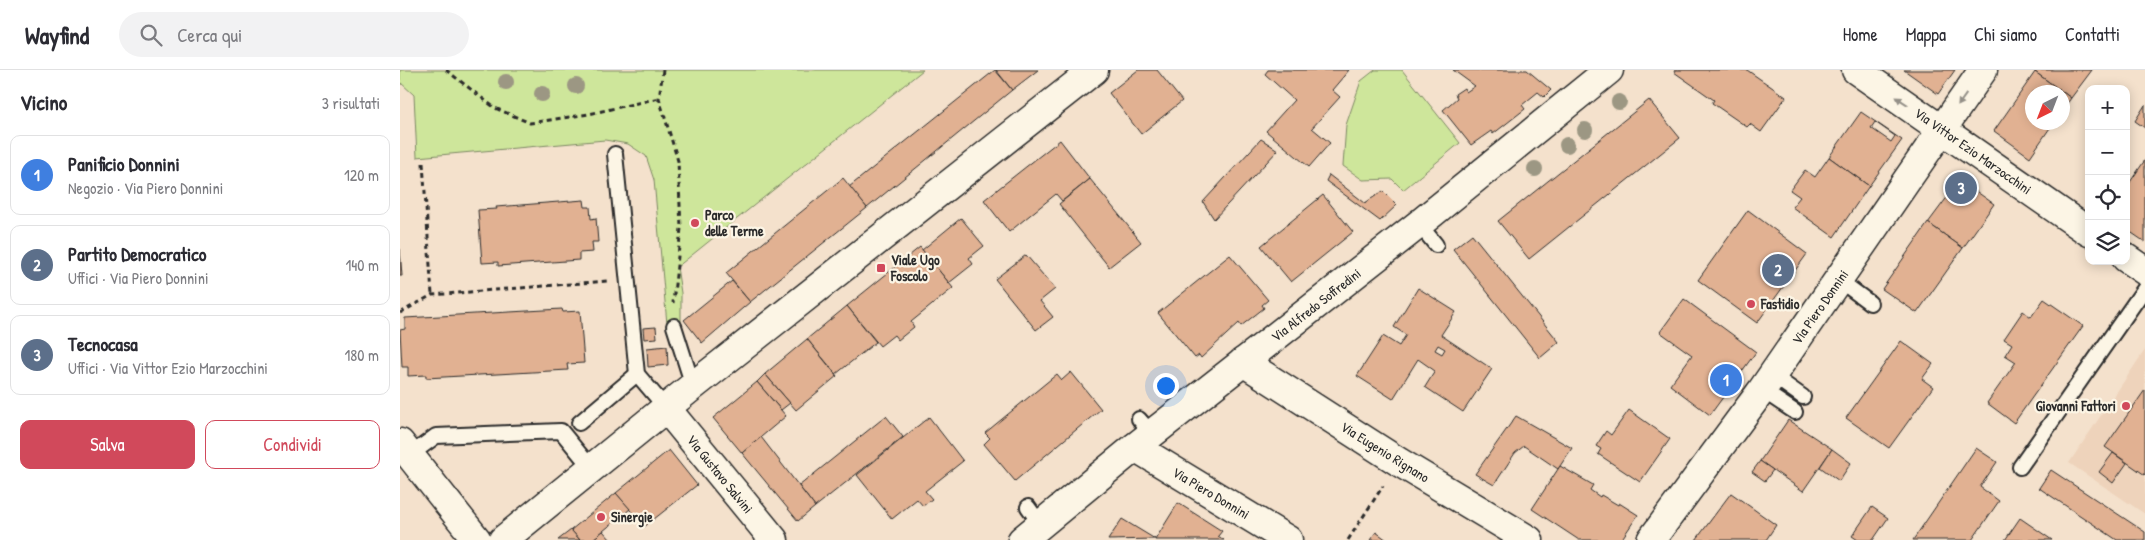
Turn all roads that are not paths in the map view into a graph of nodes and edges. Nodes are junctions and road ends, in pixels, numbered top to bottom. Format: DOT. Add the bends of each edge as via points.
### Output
graph roads {
  1 [pos="1094,70"];
  2 [pos="1609,70"];
  3 [pos="1856,70"];
  4 [pos="1983,70"];
  5 [pos="1941,129"];
  6 [pos="615,154"];
  7 [pos="1419,224"];
  8 [pos="2085,229"];
  9 [pos="1436,245"];
  10 [pos="2130,261"];
  11 [pos="2145,271"];
  12 [pos="1839,280"];
  13 [pos="2145,288"];
  14 [pos="1870,303"];
  15 [pos="674,326"];
  16 [pos="1243,362"];
  17 [pos="637,374"];
  18 [pos="1767,383"];
  19 [pos="693,386"];
  20 [pos="1803,397"];
  21 [pos="666,408"];
  22 [pos="1795,412"];
  23 [pos="579,423"];
  24 [pos="1142,433"];
  25 [pos="405,449"];
  26 [pos="2020,467"];
  27 [pos="592,468"];
  28 [pos="1030,524"];
  29 [pos="477,540"];
  30 [pos="503,540"];
  31 [pos="774,540"];
  32 [pos="1288,540"];
  33 [pos="1529,540"];
  34 [pos="1651,540"];
  1 -- 19 [label="street"];
  2 -- 7 [label="street, Via Alfredo Soffredini"];
  5 -- 3 [label="street, Via Vittor Ezio Marzocchini, one-way"];
  4 -- 5 [label="street, Via Piero Donnini, one-way"];
  5 -- 8 [label="street, Via Vittor Ezio Marzocchini"];
  5 -- 12 [label="street, Via Piero Donnini"];
  6 -- 17 [label="lane"];
  7 -- 9 [label="lane"];
  7 -- 16 [label="street, Via Alfredo Soffredini"];
  10 -- 11 [label="street"];
  12 -- 14 [label="lane"];
  12 -- 18 [label="street, Via Piero Donnini"];
  13 -- 26 [label="lane"];
  15 -- 19 [label="lane"];
  16 -- 24 [label="street, Via Alfredo Soffredini"];
  16 -- 33 [label="street, Via Eugenio Rignano"];
  17 -- 21 [label="lane"];
  17 -- 23 [label="lane"];
  18 -- 20 [label="lane"];
  18 -- 22 [label="lane"];
  18 -- 34 [label="street, Via Piero Donnini"];
  19 -- 21 [label="street"];
  21 -- 27 [label="street"];
  21 -- 31 [label="street, Via Gustavo Salvini"];
  24 -- 28 [label="street, Via Alfredo Soffredini"];
  24 -- 32 [label="street, Via Piero Donnini"];
  25 -- 27 [label="lane" via="436,436 561,431"];
  25 -- 29 [label="street"];
  27 -- 30 [label="street"];
}
